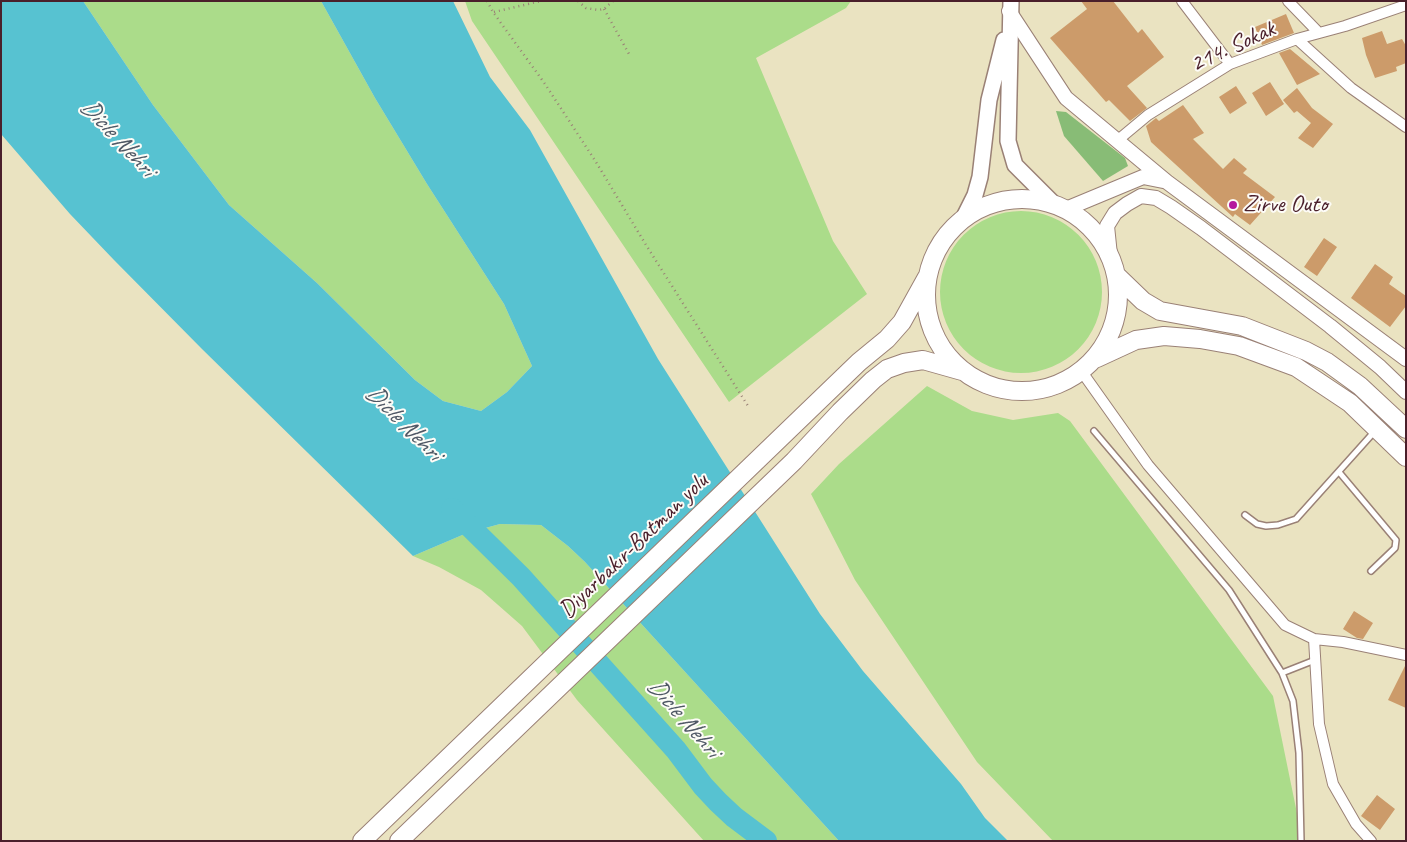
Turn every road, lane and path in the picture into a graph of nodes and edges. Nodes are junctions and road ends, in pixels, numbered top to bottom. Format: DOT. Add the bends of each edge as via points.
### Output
graph roads {
  1 [pos="487,1"];
  2 [pos="541,1"];
  3 [pos="578,1"];
  4 [pos="613,1"];
  5 [pos="1182,1"];
  6 [pos="1288,1"];
  7 [pos="1008,5"];
  8 [pos="1406,5"];
  9 [pos="604,8"];
  10 [pos="493,12"];
  11 [pos="1319,33"];
  12 [pos="1297,39"];
  13 [pos="629,54"];
  14 [pos="1230,64"];
  15 [pos="1406,127"];
  16 [pos="1118,140"];
  17 [pos="1166,182"];
  18 [pos="1060,207"];
  19 [pos="963,219"];
  20 [pos="1110,255"];
  21 [pos="1116,275"];
  22 [pos="927,277"];
  23 [pos="1406,359"];
  24 [pos="1087,366"];
  25 [pos="962,371"];
  26 [pos="1406,392"];
  27 [pos="748,406"];
  28 [pos="1377,429"];
  29 [pos="1406,429"];
  30 [pos="1094,431"];
  31 [pos="1406,457"];
  32 [pos="1339,472"];
  33 [pos="1245,514"];
  34 [pos="1371,571"];
  35 [pos="1314,640"];
  36 [pos="1406,655"];
  37 [pos="1315,660"];
  38 [pos="1282,673"];
  39 [pos="362,841"];
  40 [pos="399,841"];
  41 [pos="1301,841"];
  42 [pos="1371,841"];
  1 -- 10 [label="path"];
  2 -- 10 [label="path"];
  3 -- 9 [label="path" via="592,10"];
  4 -- 9 [label="path"];
  5 -- 14 [label="street"];
  6 -- 11 [label="street"];
  7 -- 16 [label="street" via="1066,98"];
  7 -- 18 [label="main road" via="1008,141 1016,165"];
  7 -- 19 [label="main road" via="989,100 980,177"];
  8 -- 11 [label="street, 214. Sokak"];
  9 -- 13 [label="path"];
  10 -- 27 [label="path" via="596,162"];
  11 -- 12 [label="street, 214. Sokak"];
  12 -- 14 [label="street, 214. Sokak"];
  12 -- 15 [label="street" via="1350,88"];
  14 -- 16 [label="street, 214. Sokak" via="1148,115"];
  16 -- 17 [label="street"];
  17 -- 18 [label="street" via="1143,177"];
  17 -- 23 [label="street"];
  18 -- 19 [label="highway" via="1035,199 1004,199 974,210"];
  18 -- 20 [label="highway" via="1092,228"];
  19 -- 22 [label="highway" via="949,230 932,256"];
  20 -- 21 [label="highway"];
  20 -- 26 [label="street" via="1107,226 1114,214 1141,196 1156,198 1330,326"];
  21 -- 24 [label="highway" via="1116,318 1103,348"];
  21 -- 29 [label="highway" via="1143,301 1160,311 1242,326 1327,362 1360,386"];
  22 -- 25 [label="highway" via="924,287 927,319 940,348"];
  22 -- 39 [label="highway, Diyarbakır-Batman yolu" via="902,322 887,339 859,362"];
  24 -- 25 [label="highway" via="1053,387 1021,392 990,386"];
  24 -- 28 [label="highway" via="1115,348 1136,340 1164,336 1238,346 1296,367 1350,403"];
  24 -- 35 [label="street" via="1148,466 1285,625"];
  25 -- 40 [label="highway, Diyarbakır-Batman yolu" via="923,360 904,362 873,380 794,461"];
  28 -- 31 [label="highway"];
  28 -- 32 [label="lane"];
  30 -- 38 [label="lane" via="1229,590"];
  32 -- 33 [label="lane" via="1296,519 1266,526 1257,524"];
  32 -- 34 [label="lane" via="1396,540 1395,548"];
  35 -- 36 [label="street" via="1343,642"];
  35 -- 37 [label="street"];
  37 -- 38 [label="lane"];
  37 -- 42 [label="street" via="1319,724 1333,784 1356,824"];
  38 -- 41 [label="lane" via="1293,701 1299,753"];
}
